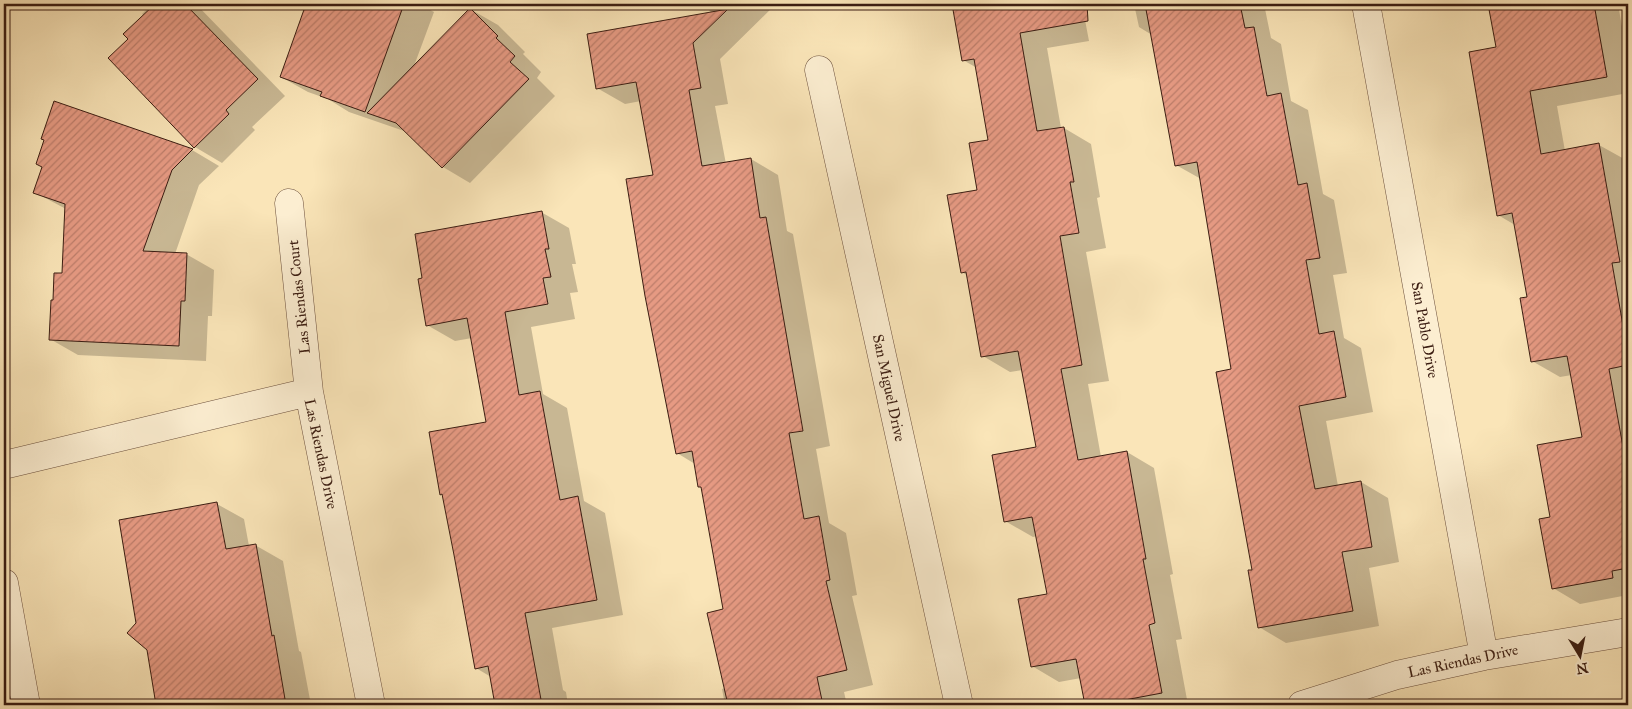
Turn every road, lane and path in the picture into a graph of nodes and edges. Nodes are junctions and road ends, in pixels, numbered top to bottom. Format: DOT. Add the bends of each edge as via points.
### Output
graph roads {
  1 [pos="1366,4"];
  2 [pos="819,70"];
  3 [pos="289,203"];
  4 [pos="308,392"];
  5 [pos="4,465"];
  6 [pos="4,583"];
  7 [pos="1628,632"];
  8 [pos="1484,656"];
  9 [pos="26,705"];
  10 [pos="371,705"];
  11 [pos="959,705"];
  12 [pos="1302,705"];
  1 -- 8 [label="street, San Pablo Drive"];
  2 -- 11 [label="street, San Miguel Drive"];
  3 -- 4 [label="street, Las Riendas Court"];
  4 -- 5 [label="street, Las Riendas Drive"];
  4 -- 10 [label="street, Las Riendas Drive"];
  6 -- 9 [label="street"];
  7 -- 8 [label="street, Las Riendas Drive"];
  8 -- 12 [label="street, Las Riendas Drive" via="1397,675"];
}
